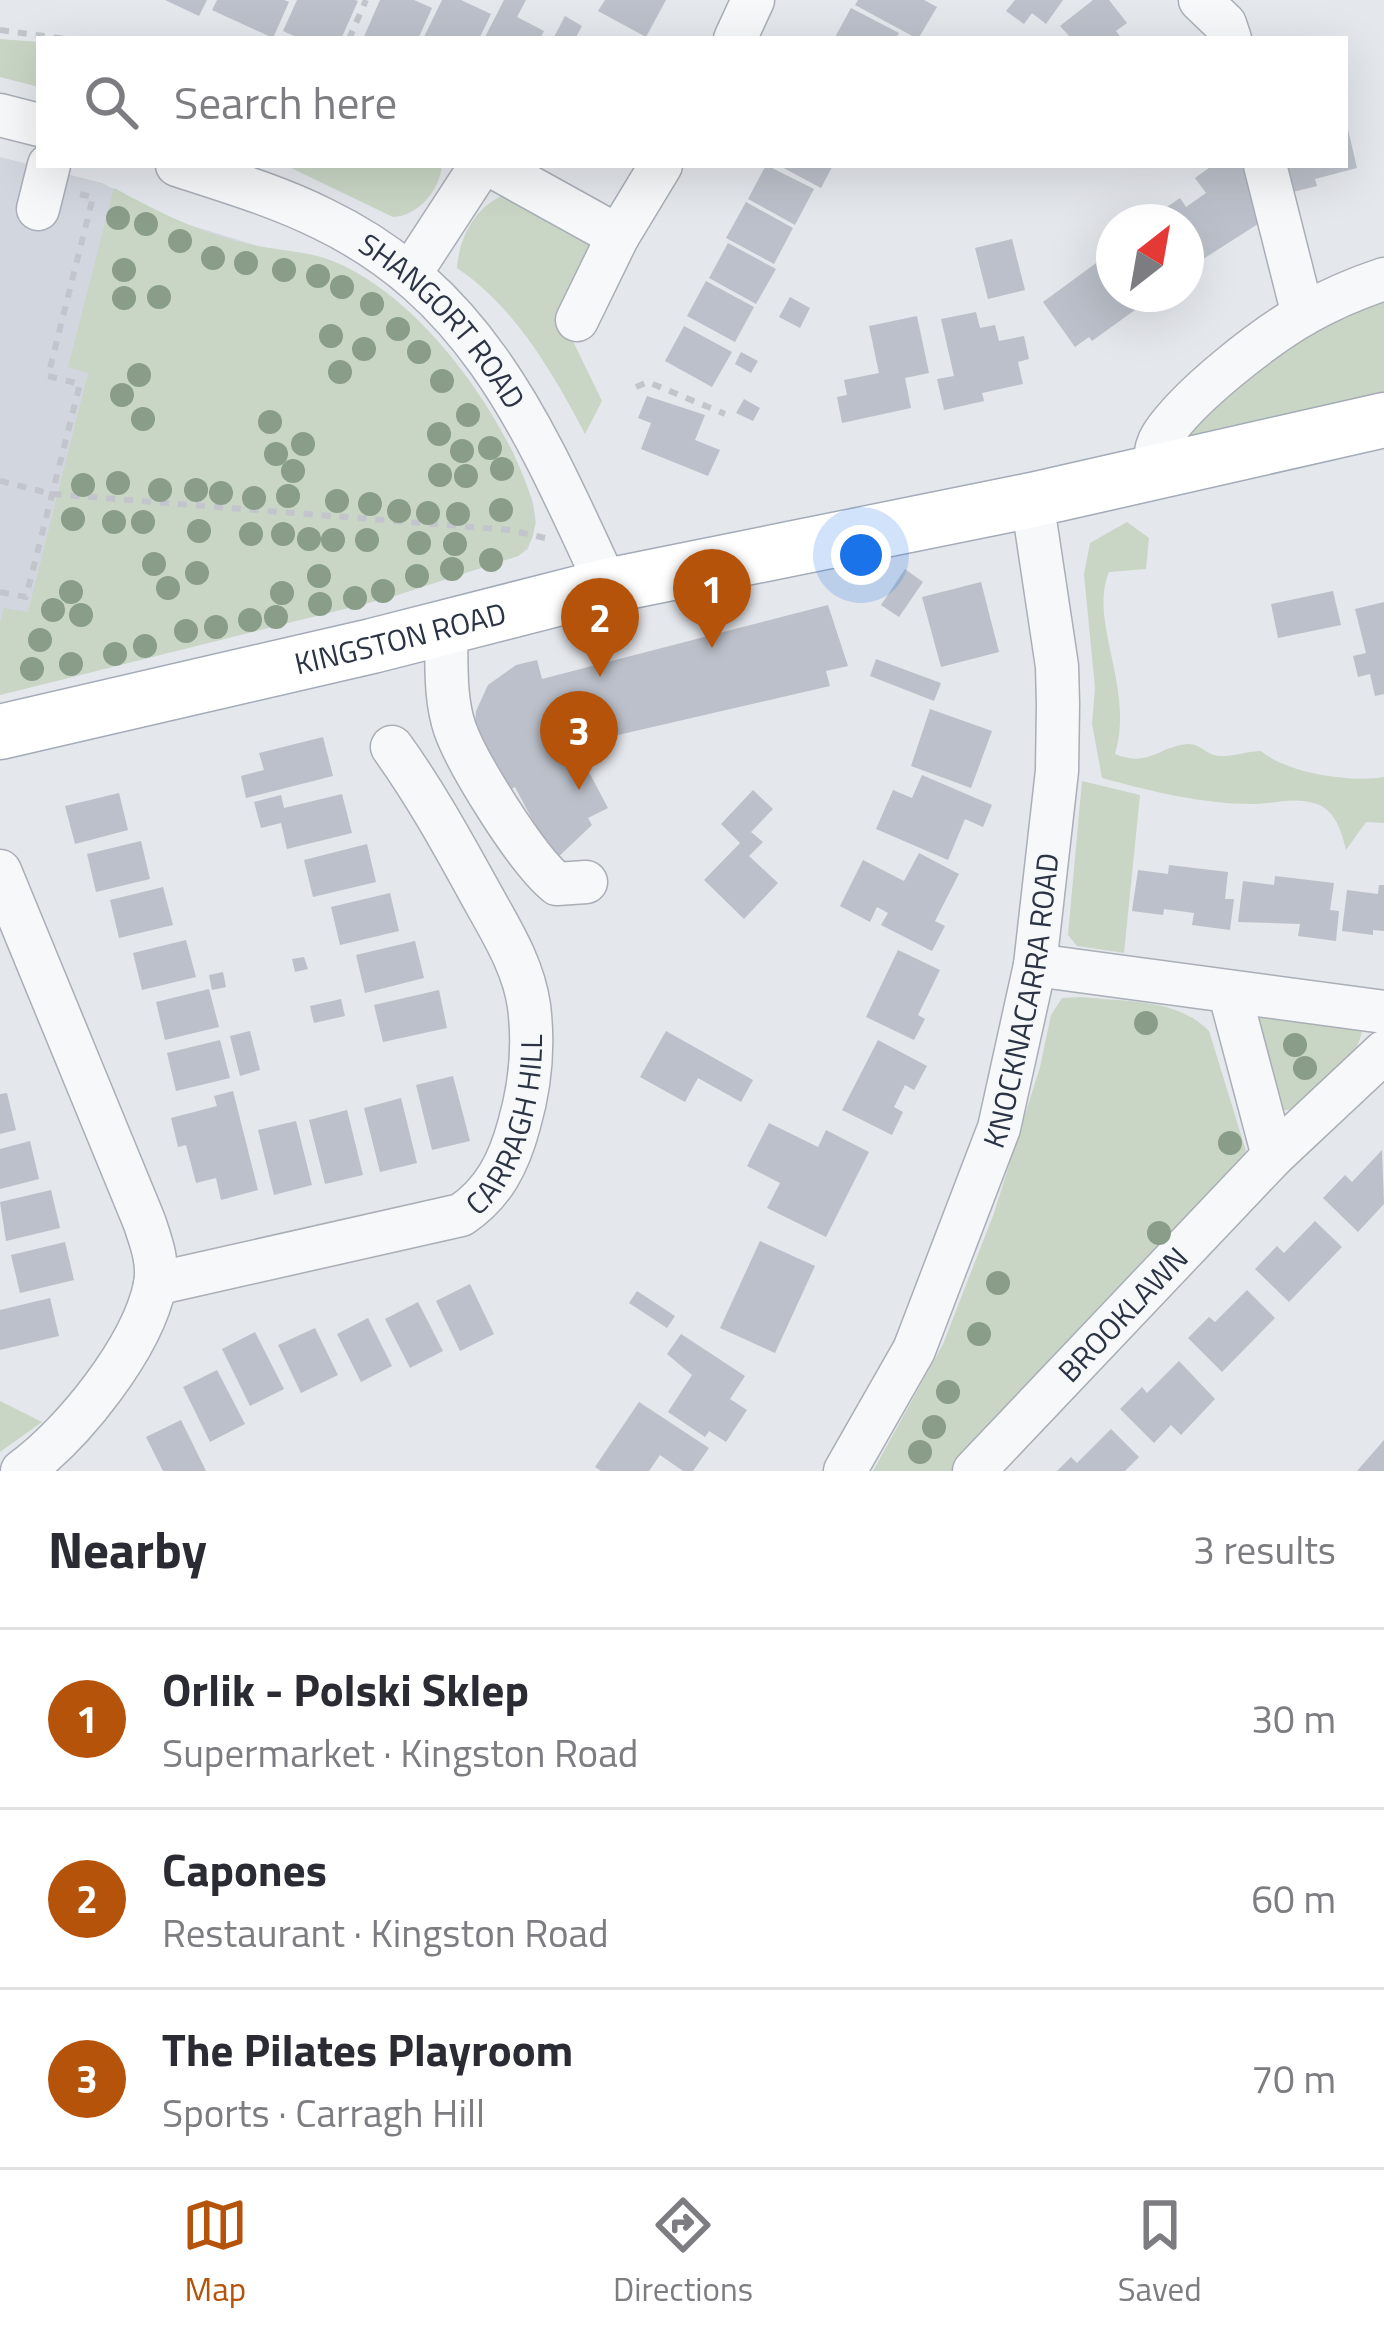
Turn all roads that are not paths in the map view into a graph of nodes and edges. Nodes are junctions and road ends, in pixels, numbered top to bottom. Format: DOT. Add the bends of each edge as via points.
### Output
graph roads {
  1 [pos="753,0"];
  2 [pos="1200,0"];
  3 [pos="736,36"];
  4 [pos="1229,36"];
  5 [pos="0,115"];
  6 [pos="36,124"];
  7 [pos="185,168"];
  8 [pos="483,168"];
  9 [pos="491,168"];
  10 [pos="659,168"];
  11 [pos="1266,168"];
  12 [pos="63,174"];
  13 [pos="38,209"];
  14 [pos="618,236"];
  15 [pos="410,274"];
  16 [pos="1384,279"];
  17 [pos="1303,315"];
  18 [pos="577,320"];
  19 [pos="1384,419"];
  20 [pos="1156,472"];
  21 [pos="1032,500"];
  22 [pos="607,586"];
  23 [pos="446,627"];
  24 [pos="0,732"];
  25 [pos="392,747"];
  26 [pos="0,871"];
  27 [pos="586,882"];
  28 [pos="1035,965"];
  29 [pos="1230,994"];
  30 [pos="1384,1012"];
  31 [pos="1384,1052"];
  32 [pos="1273,1156"];
  33 [pos="155,1284"];
  34 [pos="22,1471"];
  35 [pos="845,1471"];
  36 [pos="974,1471"];
  1 -- 3 [label="street"];
  2 -- 4 [label="street"];
  5 -- 6 [label="street"];
  7 -- 15 [label="street, SHANGORT ROAD" via="323,219"];
  8 -- 15 [label="street"];
  9 -- 14 [label="street"];
  10 -- 14 [label="street"];
  11 -- 17 [label="street"];
  12 -- 13 [label="street"];
  14 -- 18 [label="street"];
  15 -- 22 [label="street, SHANGORT ROAD" via="502,376"];
  16 -- 17 [label="street"];
  17 -- 20 [label="street" via="1174,422 1159,440"];
  19 -- 20 [label="main road, KINGSTON ROAD"];
  20 -- 21 [label="main road, KINGSTON ROAD"];
  21 -- 22 [label="main road, KINGSTON ROAD"];
  21 -- 28 [label="street, KNOCKNACARRA ROAD" via="1058,666 1057,771"];
  22 -- 23 [label="main road, KINGSTON ROAD"];
  23 -- 24 [label="main road, KINGSTON ROAD"];
  23 -- 27 [label="street" via="455,729 544,874 557,884"];
  25 -- 33 [label="street, CARRAGH HILL" via="425,793 526,992 529,1079 508,1160 487,1194 461,1215"];
  26 -- 33 [label="street" via="144,1221"];
  28 -- 29 [label="street"];
  28 -- 35 [label="street, KNOCKNACARRA ROAD" via="999,1128 914,1350"];
  29 -- 30 [label="street"];
  29 -- 32 [label="street"];
  31 -- 32 [label="street, BROOKLAWN"];
  32 -- 36 [label="street, BROOKLAWN"];
  33 -- 34 [label="street" via="93,1401"];
}
